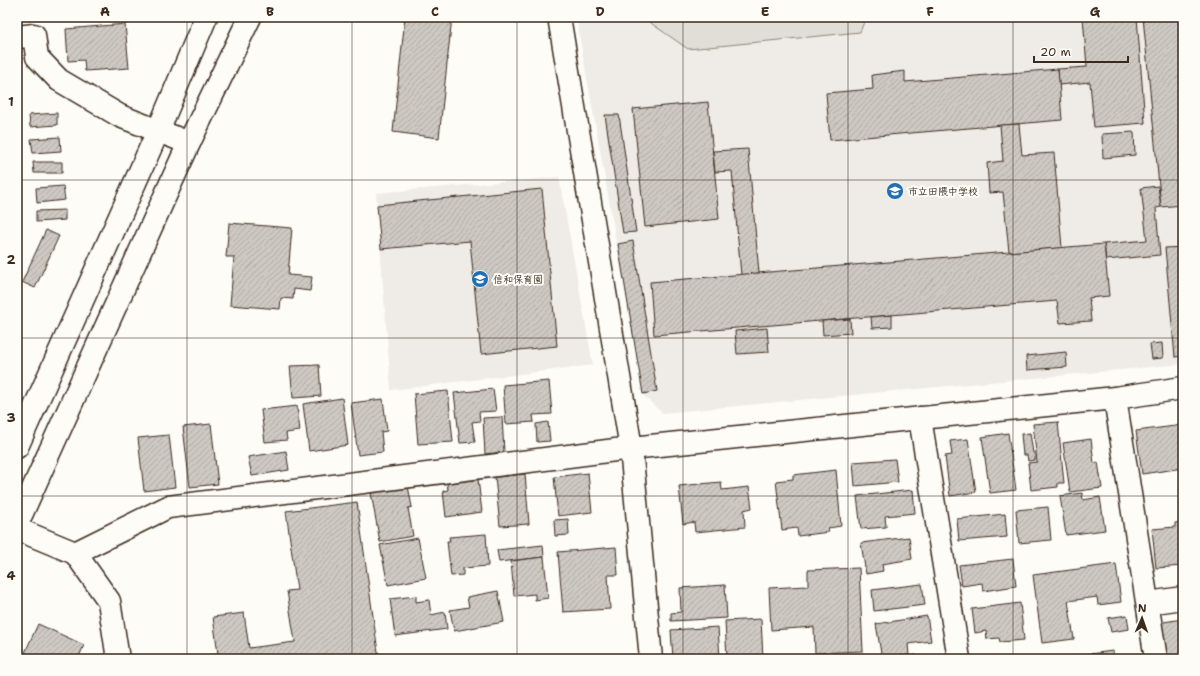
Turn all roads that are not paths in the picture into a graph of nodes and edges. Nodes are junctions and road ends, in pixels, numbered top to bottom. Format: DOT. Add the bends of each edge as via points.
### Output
graph roads {
  1 [pos="206,17"];
  2 [pos="250,17"];
  3 [pos="559,17"];
  4 [pos="27,30"];
  5 [pos="158,131"];
  6 [pos="189,143"];
  7 [pos="1183,388"];
  8 [pos="1115,398"];
  9 [pos="920,418"];
  10 [pos="17,447"];
  11 [pos="631,448"];
  12 [pos="17,524"];
  13 [pos="17,529"];
  14 [pos="75,553"];
  15 [pos="1183,598"];
  16 [pos="1148,603"];
  17 [pos="118,659"];
  18 [pos="651,659"];
  19 [pos="959,659"];
  20 [pos="1156,659"];
  1 -- 5 [label="street"];
  2 -- 6 [label="street"];
  3 -- 11 [label="street"];
  4 -- 5 [label="street" via="37,57 59,80 120,116"];
  5 -- 6 [label="street"];
  5 -- 10 [label="street"];
  6 -- 12 [label="street"];
  7 -- 8 [label="street"];
  8 -- 9 [label="street"];
  8 -- 16 [label="street"];
  9 -- 11 [label="street"];
  9 -- 19 [label="street"];
  11 -- 14 [label="street" via="168,507"];
  11 -- 18 [label="street"];
  13 -- 14 [label="street"];
  14 -- 17 [label="street" via="109,601"];
  15 -- 16 [label="street"];
  16 -- 20 [label="street"];
}
